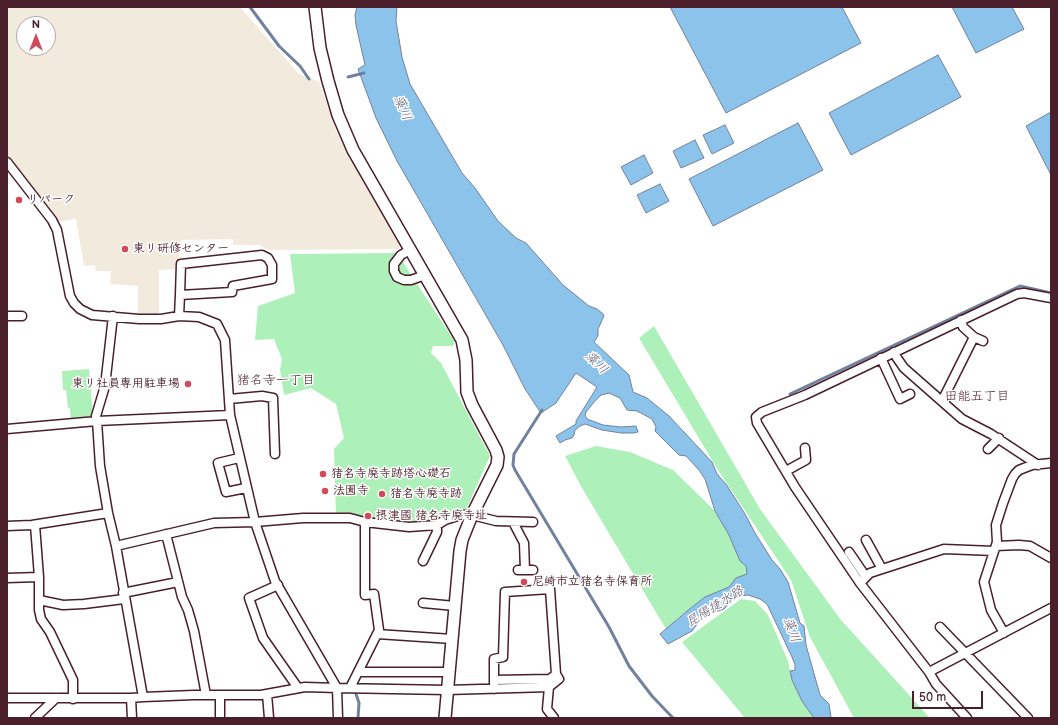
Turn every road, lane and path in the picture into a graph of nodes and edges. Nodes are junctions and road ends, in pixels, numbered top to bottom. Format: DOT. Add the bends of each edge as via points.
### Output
graph roads {
  1 [pos="316,7"];
  2 [pos="7,162"];
  3 [pos="410,250"];
  4 [pos="425,275"];
  5 [pos="180,295"];
  6 [pos="1051,298"];
  7 [pos="7,316"];
  8 [pos="22,316"];
  9 [pos="113,316"];
  10 [pos="179,316"];
  11 [pos="961,320"];
  12 [pos="974,337"];
  13 [pos="983,341"];
  14 [pos="894,352"];
  15 [pos="881,358"];
  16 [pos="910,394"];
  17 [pos="229,399"];
  18 [pos="942,401"];
  19 [pos="230,415"];
  20 [pos="97,421"];
  21 [pos="7,429"];
  22 [pos="999,438"];
  23 [pos="805,448"];
  24 [pos="988,449"];
  25 [pos="275,454"];
  26 [pos="240,458"];
  27 [pos="1051,463"];
  28 [pos="1038,464"];
  29 [pos="786,471"];
  30 [pos="246,488"];
  31 [pos="108,513"];
  32 [pos="472,515"];
  33 [pos="255,522"];
  34 [pos="365,522"];
  35 [pos="513,522"];
  36 [pos="534,522"];
  37 [pos="36,524"];
  38 [pos="7,526"];
  39 [pos="437,526"];
  40 [pos="166,534"];
  41 [pos="866,540"];
  42 [pos="116,546"];
  43 [pos="995,549"];
  44 [pos="848,552"];
  45 [pos="1051,558"];
  46 [pos="423,561"];
  47 [pos="882,569"];
  48 [pos="525,570"];
  49 [pos="866,577"];
  50 [pos="7,578"];
  51 [pos="39,578"];
  52 [pos="178,582"];
  53 [pos="860,583"];
  54 [pos="278,585"];
  55 [pos="124,596"];
  56 [pos="39,600"];
  57 [pos="423,604"];
  58 [pos="455,606"];
  59 [pos="1051,608"];
  60 [pos="940,627"];
  61 [pos="1004,633"];
  62 [pos="377,634"];
  63 [pos="452,639"];
  64 [pos="965,653"];
  65 [pos="358,672"];
  66 [pos="449,672"];
  67 [pos="929,672"];
  68 [pos="556,674"];
  69 [pos="494,684"];
  70 [pos="549,686"];
  71 [pos="298,688"];
  72 [pos="338,688"];
  73 [pos="350,688"];
  74 [pos="447,690"];
  75 [pos="267,694"];
  76 [pos="206,695"];
  77 [pos="220,695"];
  78 [pos="143,696"];
  79 [pos="7,698"];
  80 [pos="56,698"];
  81 [pos="131,698"];
  82 [pos="73,699"];
  83 [pos="35,718"];
  84 [pos="132,718"];
  85 [pos="220,718"];
  86 [pos="269,718"];
  87 [pos="338,718"];
  88 [pos="445,718"];
  89 [pos="554,718"];
  90 [pos="967,718"];
  91 [pos="1028,718"];
  1 -- 3 [label="street" via="320,48 338,115 353,150"];
  2 -- 9 [label="street" via="57,230 70,296 74,304 92,315"];
  3 -- 4 [label="street"];
  3 -- 4 [label="street" via="401,255 394,264 397,277 411,280"];
  4 -- 32 [label="street" via="462,340 466,360 467,392 498,457 497,465"];
  5 -- 5 [label="street" via="181,264 262,255 268,258 272,265 272,279 233,286 232,292"];
  5 -- 10 [label="street"];
  6 -- 11 [label="street" via="1017,294"];
  7 -- 8 [label="street"];
  9 -- 10 [label="street" via="150,319"];
  9 -- 20 [label="street" via="105,386 96,416"];
  10 -- 17 [label="street" via="199,317 217,324 225,340"];
  11 -- 12 [label="street" via="963,327"];
  11 -- 14 [label="street"];
  12 -- 13 [label="street"];
  12 -- 18 [label="street"];
  14 -- 15 [label="street"];
  14 -- 18 [label="street" via="904,368"];
  15 -- 16 [label="street" via="901,401"];
  15 -- 29 [label="street" via="756,417 757,424"];
  17 -- 19 [label="street"];
  17 -- 25 [label="street" via="262,396 273,398"];
  18 -- 22 [label="street" via="962,419"];
  19 -- 20 [label="street"];
  19 -- 26 [label="street"];
  20 -- 21 [label="street"];
  20 -- 31 [label="street" via="100,466"];
  22 -- 24 [label="street"];
  22 -- 28 [label="street"];
  23 -- 29 [label="street" via="806,460"];
  26 -- 30 [label="street"];
  26 -- 30 [label="street" via="218,463 226,492"];
  27 -- 28 [label="street"];
  28 -- 43 [label="street" via="1019,470 1012,479 996,524"];
  29 -- 53 [label="street"];
  30 -- 33 [label="street"];
  31 -- 37 [label="street"];
  31 -- 42 [label="street"];
  32 -- 35 [label="street"];
  32 -- 39 [label="street" via="445,520"];
  32 -- 58 [label="street" via="462,540"];
  33 -- 34 [label="street" via="350,518"];
  33 -- 40 [label="street" via="214,523"];
  33 -- 54 [label="street"];
  34 -- 39 [label="street" via="409,528"];
  34 -- 62 [label="street" via="365,596 374,594 379,630"];
  35 -- 36 [label="street"];
  35 -- 48 [label="street" via="524,543"];
  37 -- 38 [label="street"];
  37 -- 51 [label="street"];
  39 -- 46 [label="street" via="437,532"];
  40 -- 42 [label="street"];
  40 -- 52 [label="street"];
  41 -- 47 [label="street"];
  42 -- 55 [label="street"];
  43 -- 45 [label="street" via="1030,546"];
  43 -- 47 [label="street" via="944,549"];
  43 -- 61 [label="street" via="984,582 991,610"];
  44 -- 49 [label="street"];
  47 -- 49 [label="street"];
  49 -- 53 [label="street"];
  50 -- 51 [label="street"];
  51 -- 56 [label="street"];
  52 -- 55 [label="street"];
  52 -- 76 [label="street" via="194,631"];
  53 -- 67 [label="street"];
  54 -- 71 [label="street" via="249,598 263,638"];
  54 -- 72 [label="street"];
  55 -- 56 [label="street" via="84,604 63,605"];
  55 -- 78 [label="street"];
  56 -- 82 [label="street" via="41,618 73,680"];
  57 -- 58 [label="street"];
  58 -- 63 [label="street"];
  59 -- 61 [label="street"];
  60 -- 64 [label="street"];
  61 -- 64 [label="street"];
  62 -- 63 [label="street"];
  62 -- 65 [label="street"];
  63 -- 66 [label="street"];
  64 -- 67 [label="street"];
  64 -- 91 [label="street"];
  65 -- 66 [label="street"];
  65 -- 73 [label="street"];
  66 -- 74 [label="street"];
  67 -- 90 [label="street" via="936,684"];
  68 -- 69 [label="street" via="550,679"];
  68 -- 69 [label="street" via="550,589 505,592 503,657 494,659"];
  68 -- 70 [label="street" via="559,679"];
  69 -- 70 [label="street"];
  69 -- 74 [label="street"];
  70 -- 89 [label="street" via="547,709"];
  71 -- 72 [label="street"];
  71 -- 75 [label="street"];
  72 -- 73 [label="street"];
  72 -- 87 [label="street"];
  73 -- 74 [label="street"];
  74 -- 88 [label="street"];
  75 -- 77 [label="street"];
  75 -- 86 [label="street"];
  76 -- 77 [label="street"];
  76 -- 78 [label="street"];
  77 -- 85 [label="street"];
  78 -- 81 [label="street"];
  79 -- 80 [label="street"];
  80 -- 82 [label="street"];
  80 -- 83 [label="street"];
  81 -- 82 [label="street"];
  81 -- 84 [label="street"];
}
